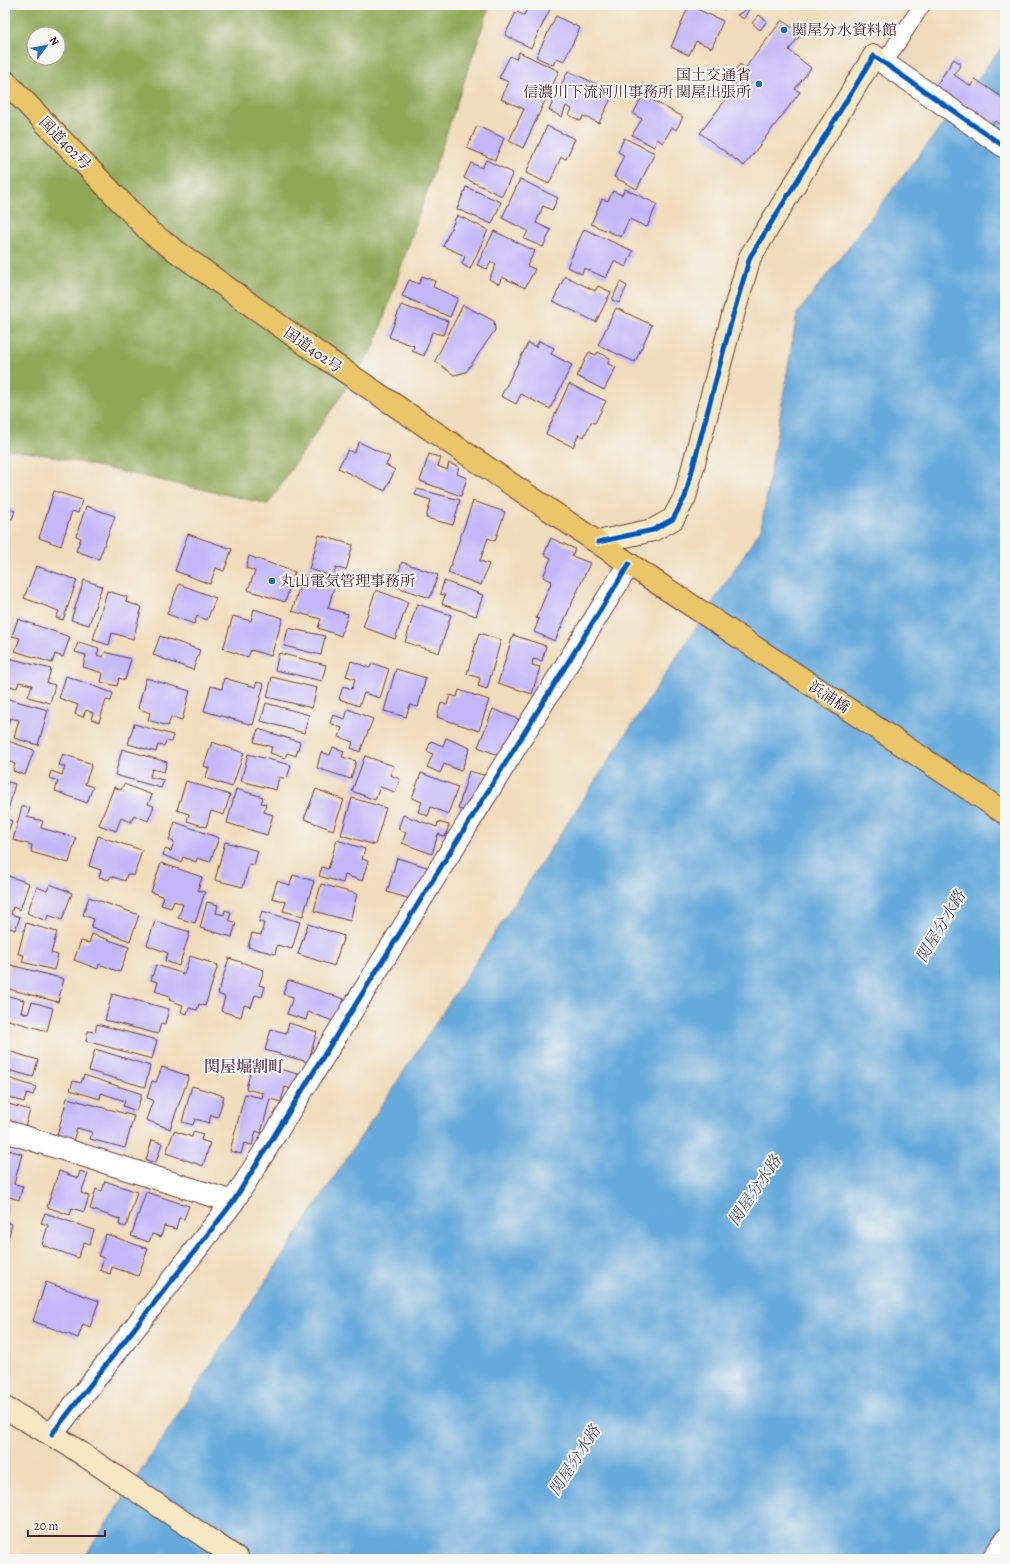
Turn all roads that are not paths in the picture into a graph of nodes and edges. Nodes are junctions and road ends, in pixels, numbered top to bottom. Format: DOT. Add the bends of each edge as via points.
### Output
graph roads {
  1 [pos="922,5"];
  2 [pos="879,59"];
  3 [pos="5,81"];
  4 [pos="1005,147"];
  5 [pos="598,542"];
  6 [pos="629,564"];
  7 [pos="653,580"];
  8 [pos="1005,813"];
  9 [pos="5,1131"];
  10 [pos="233,1202"];
  11 [pos="5,1408"];
  12 [pos="60,1440"];
  13 [pos="1005,1536"];
  14 [pos="238,1559"];
  15 [pos="989,1559"];
  1 -- 2 [label="lane"];
  2 -- 4 [label="street"];
  2 -- 5 [label="street" via="750,257 685,497 673,519 653,530"];
  3 -- 5 [label="highway, 国道402号" via="151,233 322,356"];
  5 -- 6 [label="highway, 国道402号"];
  6 -- 7 [label="highway, 国道402号"];
  6 -- 10 [label="street"];
  7 -- 8 [label="highway, 浜浦橋"];
  9 -- 10 [label="street"];
  10 -- 12 [label="street"];
  11 -- 12 [label="street"];
  12 -- 14 [label="street"];
  13 -- 15 [label="lane"];
}
